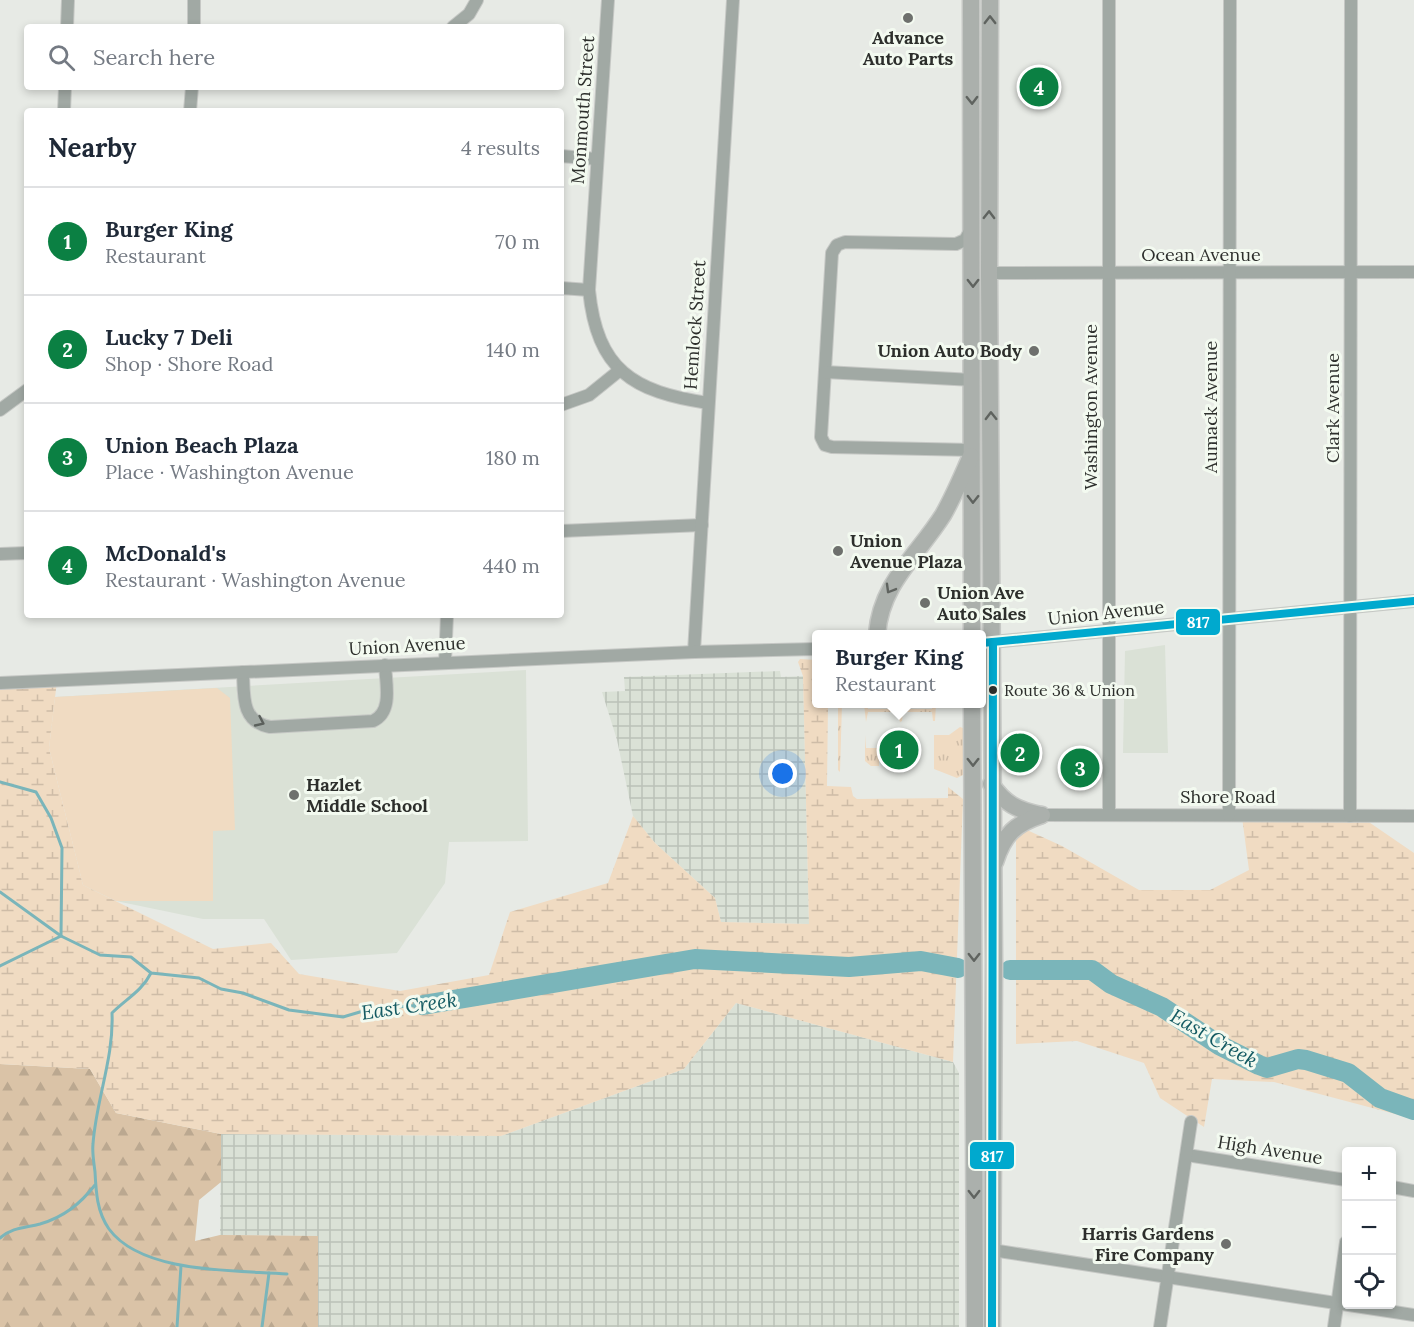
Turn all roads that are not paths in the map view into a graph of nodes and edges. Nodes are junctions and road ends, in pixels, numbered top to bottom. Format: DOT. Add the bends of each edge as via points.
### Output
graph roads {
  1 [pos="68,0"];
  2 [pos="194,0"];
  3 [pos="477,0"];
  4 [pos="608,0"];
  5 [pos="733,0"];
  6 [pos="971,0"];
  7 [pos="990,0"];
  8 [pos="1109,0"];
  9 [pos="1230,0"];
  10 [pos="1351,0"];
  11 [pos="67,24"];
  12 [pos="194,24"];
  13 [pos="457,24"];
  14 [pos="65,90"];
  15 [pos="192,90"];
  16 [pos="64,108"];
  17 [pos="190,108"];
  18 [pos="564,156"];
  19 [pos="597,159"];
  20 [pos="973,225"];
  21 [pos="1351,272"];
  22 [pos="1414,272"];
  23 [pos="989,273"];
  24 [pos="1109,273"];
  25 [pos="1230,273"];
  26 [pos="564,288"];
  27 [pos="590,290"];
  28 [pos="620,370"];
  29 [pos="825,372"];
  30 [pos="973,380"];
  31 [pos="24,392"];
  32 [pos="708,403"];
  33 [pos="564,404"];
  34 [pos="0,410"];
  35 [pos="974,450"];
  36 [pos="702,525"];
  37 [pos="564,531"];
  38 [pos="24,553"];
  39 [pos="0,554"];
  40 [pos="1414,600"];
  41 [pos="1351,607"];
  42 [pos="447,618"];
  43 [pos="1231,618"];
  44 [pos="878,630"];
  45 [pos="972,630"];
  46 [pos="1109,632"];
  47 [pos="987,642"];
  48 [pos="812,649"];
  49 [pos="694,652"];
  50 [pos="445,662"];
  51 [pos="385,665"];
  52 [pos="243,672"];
  53 [pos="0,683"];
  54 [pos="972,708"];
  55 [pos="991,783"];
  56 [pos="1110,814"];
  57 [pos="1042,815"];
  58 [pos="1229,815"];
  59 [pos="1350,816"];
  60 [pos="1414,816"];
  61 [pos="991,875"];
  62 [pos="1191,1122"];
  63 [pos="1187,1155"];
  64 [pos="1342,1179"];
  65 [pos="1396,1188"];
  66 [pos="1414,1191"];
  67 [pos="992,1250"];
  68 [pos="1345,1255"];
  69 [pos="1168,1277"];
  70 [pos="1337,1303"];
  71 [pos="1414,1315"];
  72 [pos="975,1327"];
  73 [pos="992,1327"];
  74 [pos="1160,1327"];
  75 [pos="1334,1327"];
  1 -- 11 [label="street"];
  2 -- 12 [label="street"];
  3 -- 13 [label="street"];
  4 -- 19 [label="street, Monmouth Street"];
  5 -- 32 [label="street, Hemlock Street"];
  6 -- 20 [label="highway, one-way"];
  23 -- 7 [label="highway, one-way"];
  8 -- 24 [label="street, Washington Avenue"];
  9 -- 25 [label="street, Aumack Avenue"];
  10 -- 21 [label="street, Clark Avenue"];
  14 -- 16 [label="street"];
  15 -- 17 [label="street"];
  18 -- 19 [label="street"];
  19 -- 27 [label="street, Monmouth Street"];
  20 -- 29 [label="street" via="965,240 956,244 837,245 832,253"];
  20 -- 30 [label="highway, one-way"];
  21 -- 22 [label="street, Ocean Avenue"];
  21 -- 25 [label="street, Ocean Avenue"];
  21 -- 41 [label="street, Clark Avenue"];
  23 -- 24 [label="street, Ocean Avenue"];
  47 -- 23 [label="highway, one-way"];
  24 -- 25 [label="street, Ocean Avenue"];
  24 -- 46 [label="street, Washington Avenue"];
  25 -- 43 [label="street, Aumack Avenue"];
  26 -- 27 [label="street"];
  27 -- 28 [label="street, Monmouth Street" via="597,335"];
  28 -- 32 [label="street, Monmouth Street" via="657,393"];
  28 -- 33 [label="street" via="589,395"];
  29 -- 30 [label="street"];
  29 -- 35 [label="street" via="821,437 825,445"];
  30 -- 35 [label="highway"];
  31 -- 34 [label="street"];
  32 -- 36 [label="street, Hemlock Street"];
  35 -- 44 [label="highway, one-way" via="942,516 887,594"];
  35 -- 45 [label="highway, one-way"];
  36 -- 37 [label="street"];
  36 -- 49 [label="street, Hemlock Street"];
  38 -- 39 [label="street"];
  40 -- 41 [label="street, Union Avenue"];
  41 -- 43 [label="street, Union Avenue"];
  41 -- 59 [label="street, Clark Avenue"];
  42 -- 50 [label="street"];
  43 -- 46 [label="street, Union Avenue"];
  43 -- 58 [label="street, Aumack Avenue"];
  46 -- 47 [label="street, Union Avenue"];
  46 -- 56 [label="street, Washington Avenue"];
  47 -- 55 [label="highway"];
  48 -- 49 [label="street, Union Avenue"];
  49 -- 50 [label="street, Union Avenue"];
  50 -- 51 [label="street, Union Avenue"];
  51 -- 52 [label="street, Union Avenue"];
  52 -- 51 [label="street, one-way" via="249,716 270,727 380,718 386,707"];
  52 -- 53 [label="street, Union Avenue"];
  54 -- 72 [label="highway, one-way"];
  55 -- 57 [label="highway" via="1013,807"];
  55 -- 61 [label="highway"];
  56 -- 57 [label="street, Shore Road"];
  56 -- 58 [label="street, Shore Road"];
  57 -- 61 [label="highway" via="1009,831"];
  58 -- 59 [label="street, Shore Road"];
  59 -- 60 [label="street, Shore Road"];
  61 -- 67 [label="highway"];
  62 -- 63 [label="street"];
  63 -- 64 [label="street, High Avenue"];
  63 -- 69 [label="street"];
  65 -- 66 [label="street"];
  67 -- 69 [label="street"];
  67 -- 73 [label="highway"];
  68 -- 70 [label="street"];
  69 -- 70 [label="street"];
  69 -- 74 [label="street"];
  70 -- 71 [label="street"];
  70 -- 75 [label="street"];
}
